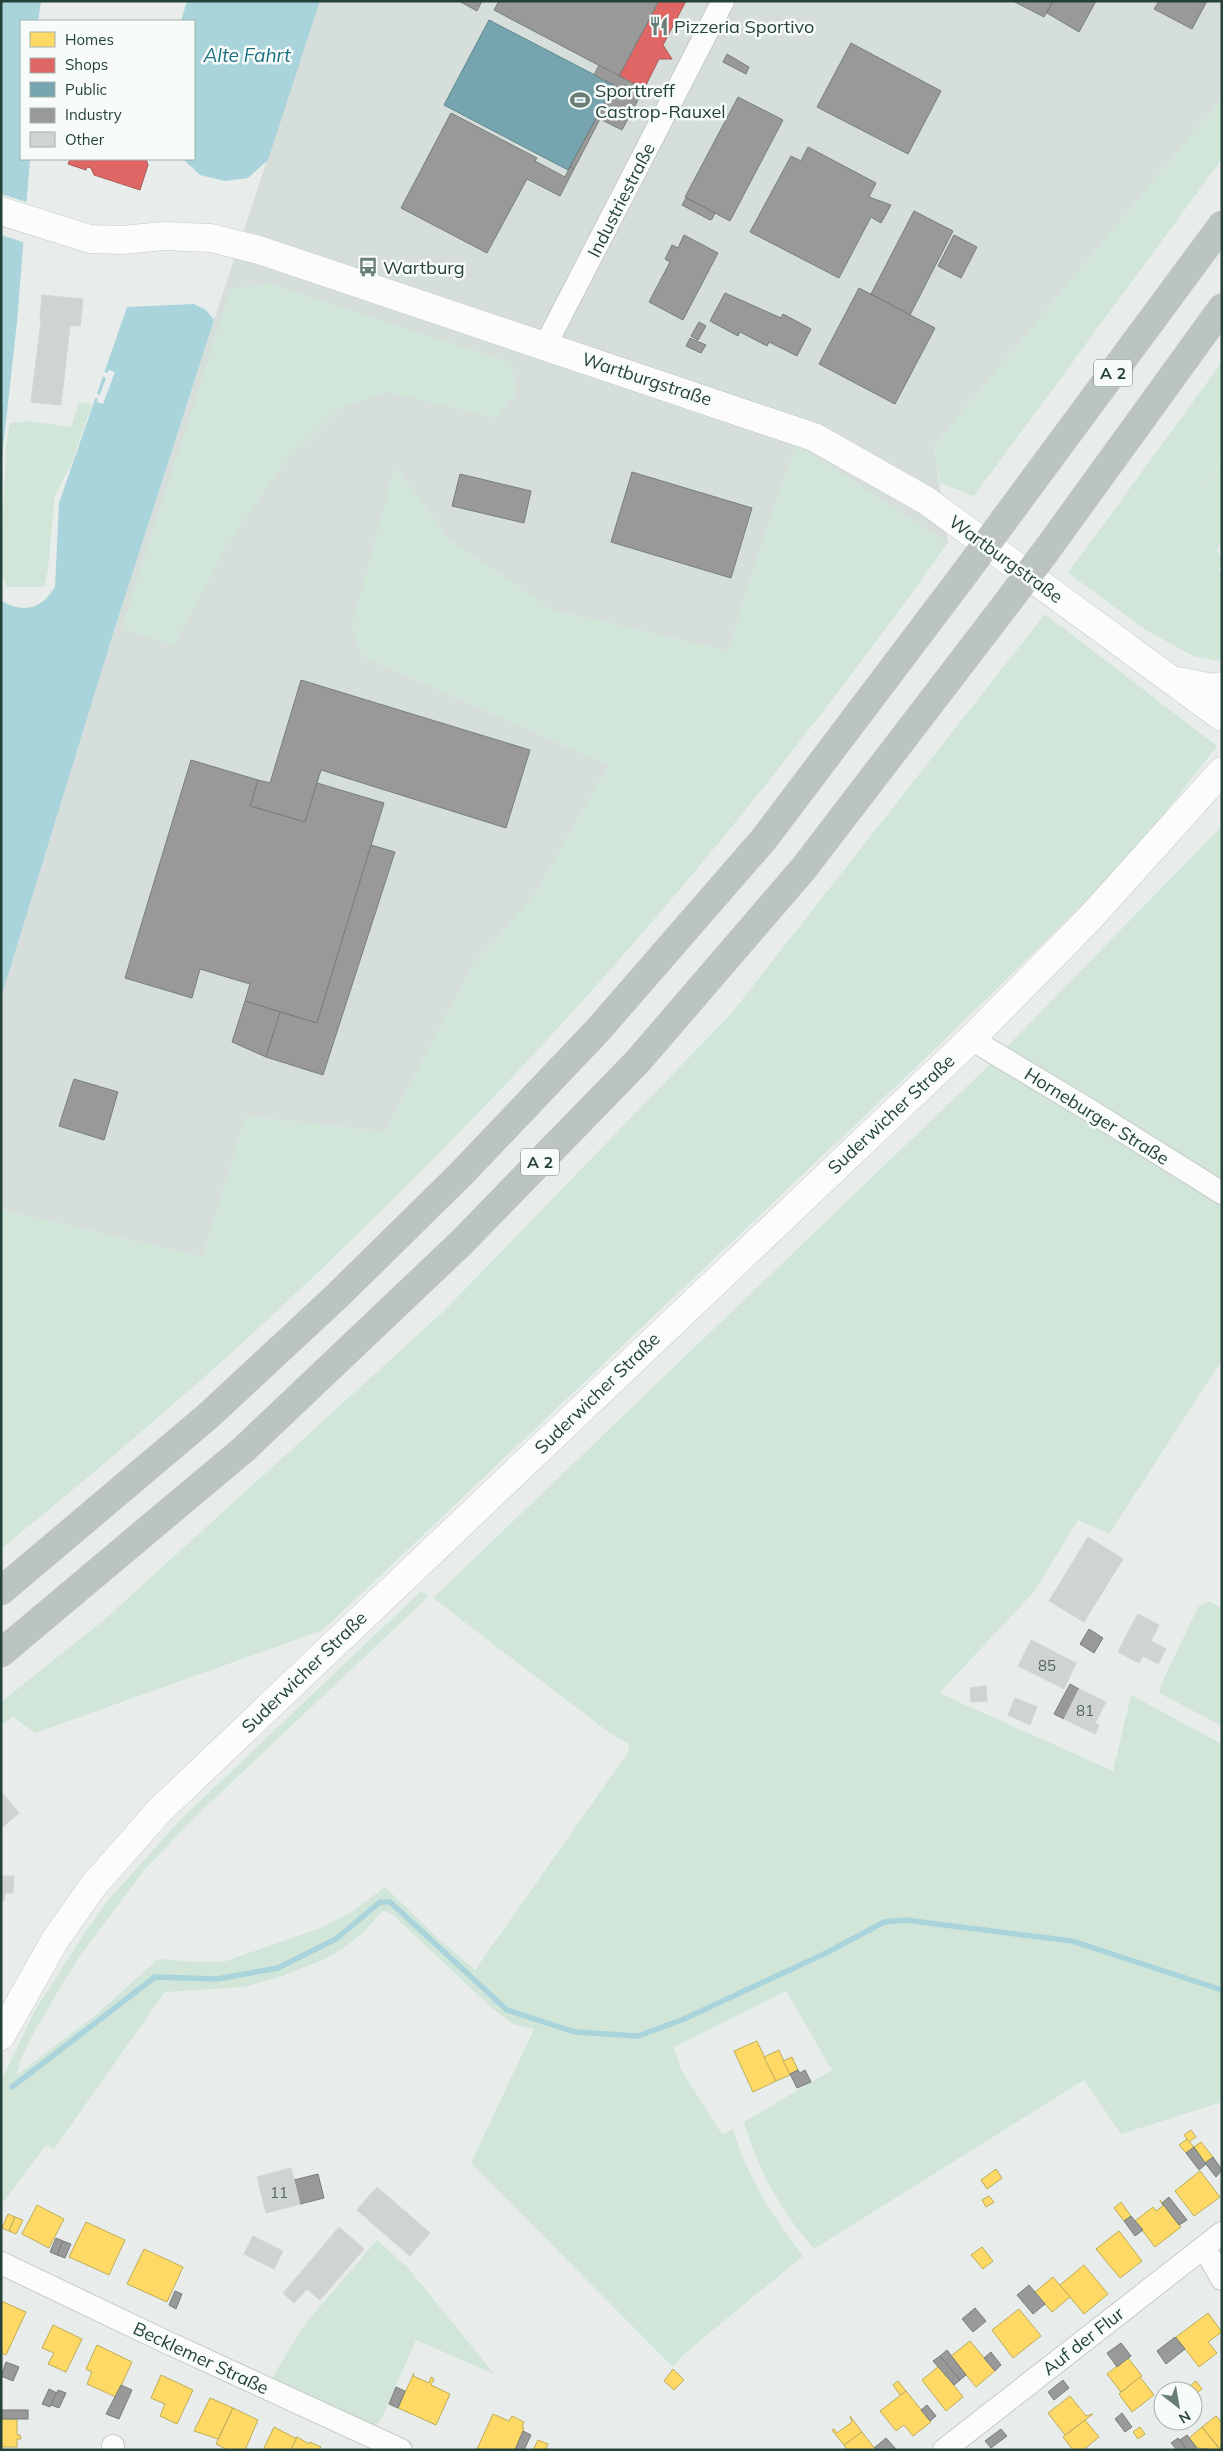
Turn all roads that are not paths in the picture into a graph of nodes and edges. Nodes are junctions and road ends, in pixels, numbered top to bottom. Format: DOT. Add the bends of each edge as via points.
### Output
graph roads {
  1 [pos="723,1"];
  2 [pos="1,211"];
  3 [pos="1222,225"];
  4 [pos="1222,308"];
  5 [pos="545,346"];
  6 [pos="1173,680"];
  7 [pos="1222,686"];
  8 [pos="1222,718"];
  9 [pos="1222,772"];
  10 [pos="971,1039"];
  11 [pos="1222,1194"];
  12 [pos="1,1591"];
  13 [pos="1,1653"];
  14 [pos="1,2036"];
  15 [pos="1222,2233"];
  16 [pos="1204,2247"];
  17 [pos="1,2263"];
  18 [pos="1222,2279"];
  19 [pos="401,2450"];
  20 [pos="944,2450"];
  1 -- 5 [label="street, Industriestraße"];
  2 -- 5 [label="main road, Wartburgstraße" via="90,239 211,238 259,250"];
  3 -- 12 [label="highway, A 2, bridge" via="764,839 598,1030 461,1174 330,1302 208,1416"];
  4 -- 13 [label="highway, A 2, bridge" via="1046,551 804,868 638,1061 461,1244 244,1449"];
  5 -- 6 [label="main road, Wartburgstraße" via="814,437 928,501"];
  6 -- 7 [label="main road" via="1213,688"];
  6 -- 8 [label="main road, Wartburgstraße"];
  9 -- 10 [label="main road, Suderwicher Straße" via="1091,917"];
  10 -- 11 [label="street, Horneburger Straße"];
  10 -- 14 [label="main road, Suderwicher Straße" via="159,1811 93,1886 55,1940"];
  15 -- 16 [label="street, Auf der Flur"];
  16 -- 18 [label="street"];
  16 -- 20 [label="street, Auf der Flur"];
  17 -- 19 [label="street, Becklemer Straße"];
}
